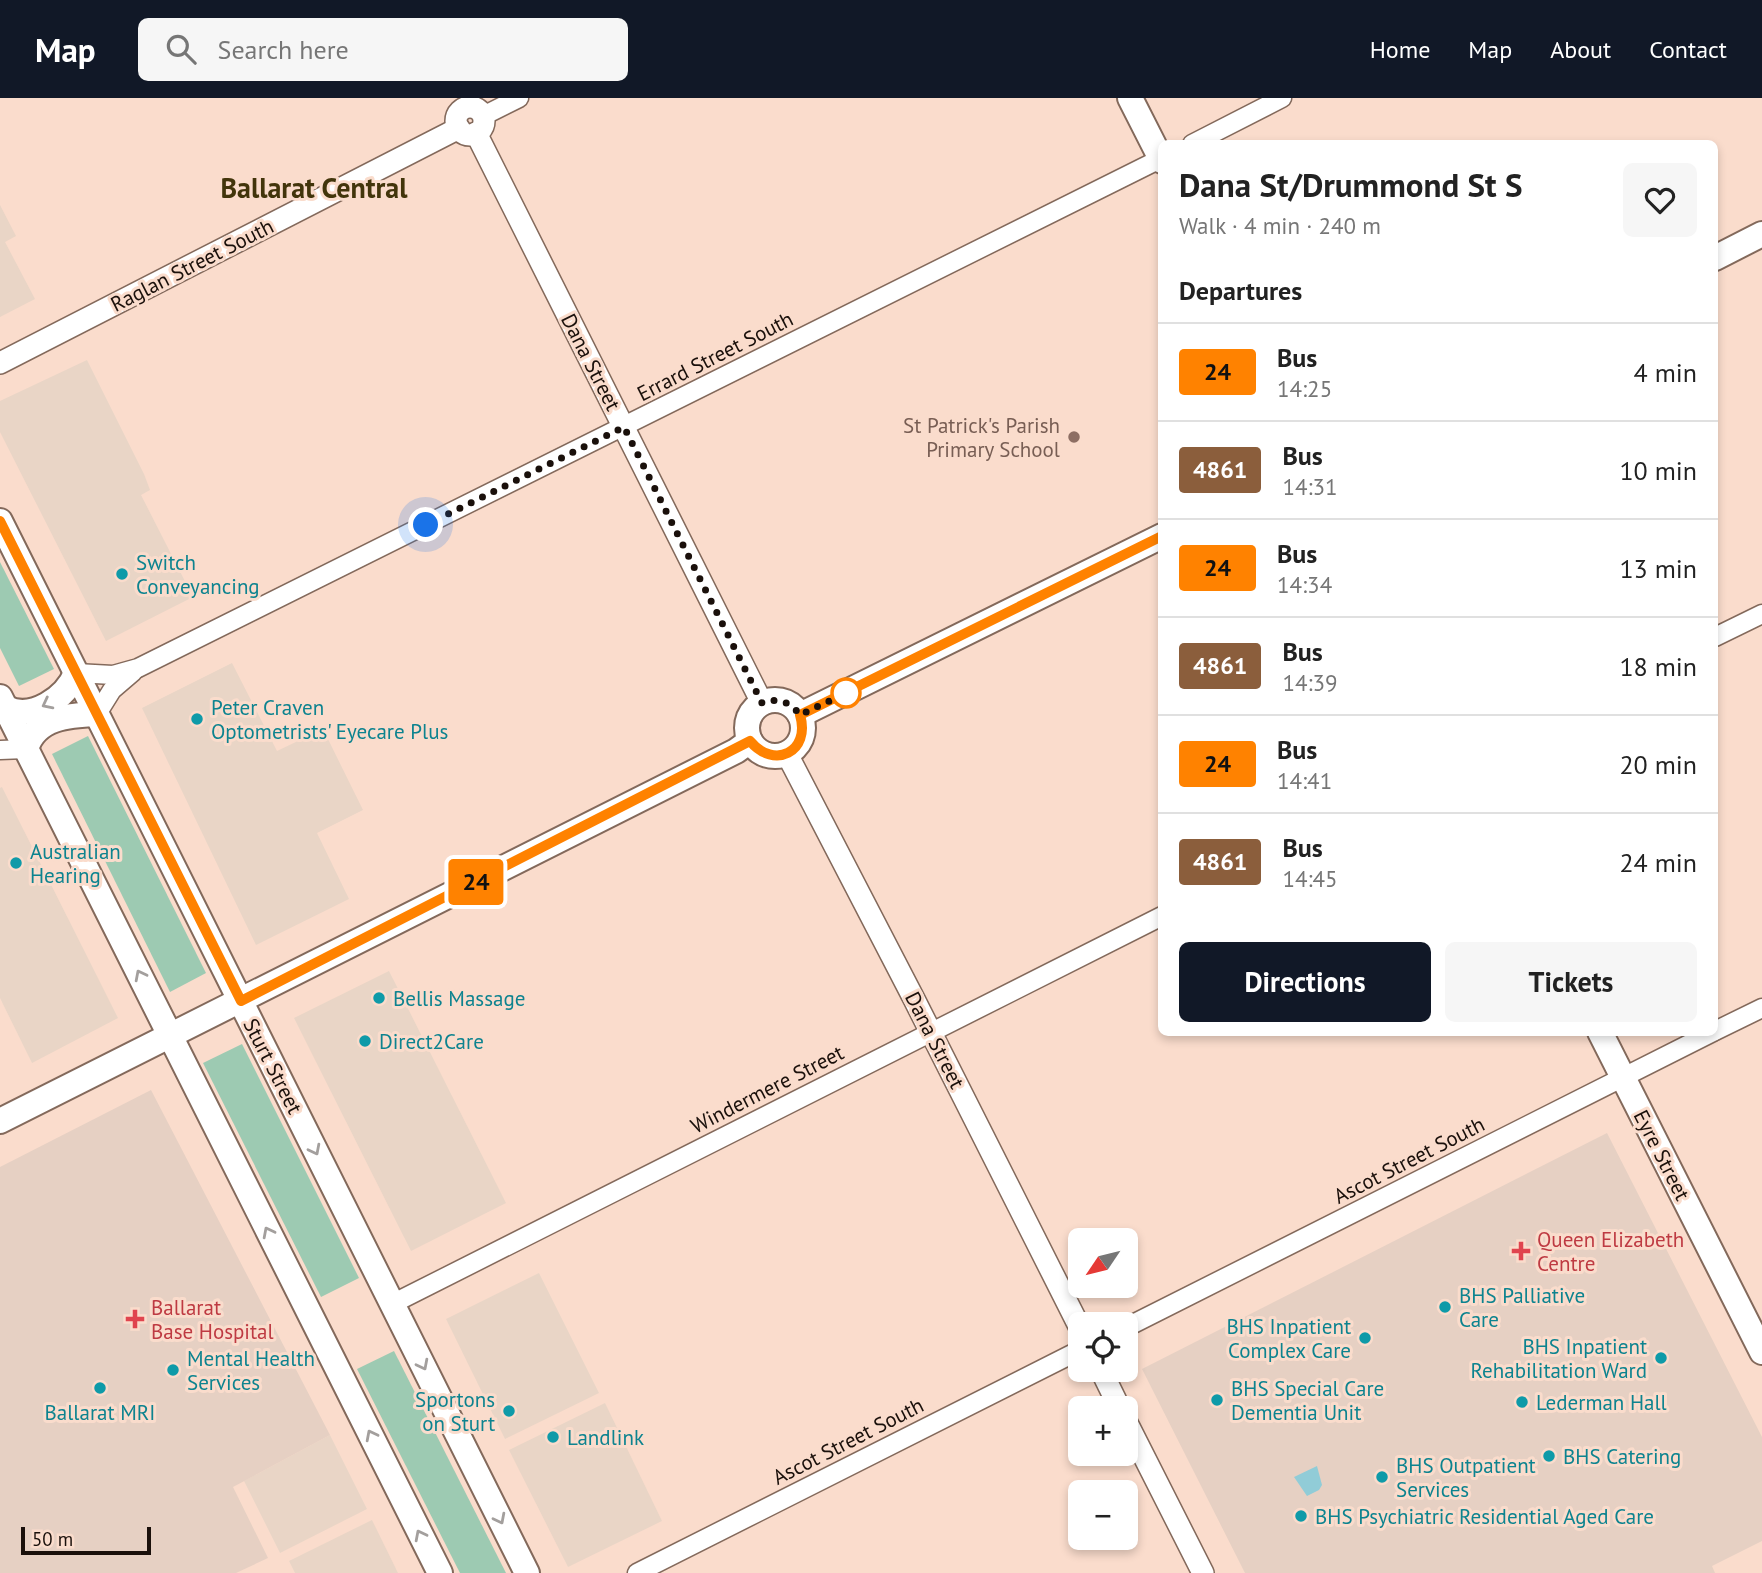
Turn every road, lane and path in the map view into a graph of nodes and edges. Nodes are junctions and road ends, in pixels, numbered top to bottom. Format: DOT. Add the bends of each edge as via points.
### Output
graph roads {
  1 [pos="519,98"];
  2 [pos="1130,98"];
  3 [pos="1282,98"];
  4 [pos="468,117"];
  5 [pos="1200,140"];
  6 [pos="1158,151"];
  7 [pos="1158,161"];
  8 [pos="1762,234"];
  9 [pos="1718,256"];
  10 [pos="0,363"];
  11 [pos="624,427"];
  12 [pos="0,521"];
  13 [pos="1158,539"];
  14 [pos="1762,614"];
  15 [pos="1718,636"];
  16 [pos="138,668"];
  17 [pos="76,673"];
  18 [pos="762,703"];
  19 [pos="2,707"];
  20 [pos="97,714"];
  21 [pos="800,715"];
  22 [pos="750,741"];
  23 [pos="26,749"];
  24 [pos="0,750"];
  25 [pos="788,754"];
  26 [pos="1158,918"];
  27 [pos="241,1001"];
  28 [pos="1762,1008"];
  29 [pos="1718,1030"];
  30 [pos="931,1032"];
  31 [pos="170,1036"];
  32 [pos="1603,1036"];
  33 [pos="1706,1036"];
  34 [pos="1623,1077"];
  35 [pos="0,1121"];
  36 [pos="392,1304"];
  37 [pos="1072,1312"];
  38 [pos="1138,1321"];
  39 [pos="1762,1352"];
  40 [pos="1068,1356"];
  41 [pos="1138,1445"];
  42 [pos="440,1573"];
  43 [pos="527,1573"];
  44 [pos="636,1573"];
  45 [pos="1203,1573"];
  1 -- 4 [label="street, Raglan Street South"];
  2 -- 6 [label="main road"];
  3 -- 5 [label="street"];
  4 -- 10 [label="street, Raglan Street South"];
  4 -- 11 [label="street, Dana Street"];
  7 -- 11 [label="street, Errard Street South"];
  8 -- 9 [label="main road"];
  11 -- 16 [label="street, Errard Street South"];
  11 -- 18 [label="street, Dana Street"];
  12 -- 17 [label="main road, Sturt Street"];
  13 -- 21 [label="main road"];
  14 -- 15 [label="street"];
  16 -- 17 [label="street, Errard Street South" via="113,675"];
  16 -- 20 [label="street, Errard Street South" via="112,690"];
  17 -- 19 [label="main road, one-way" via="66,691 46,705 25,712"];
  17 -- 20 [label="main road, Sturt Street"];
  18 -- 21 [label="main road" via="779,700"];
  18 -- 22 [label="main road" via="747,724"];
  19 -- 23 [label="main road"];
  20 -- 23 [label="main road" via="59,718 35,733"];
  20 -- 27 [label="main road, Sturt Street"];
  21 -- 25 [label="main road" via="802,737"];
  22 -- 25 [label="main road" via="766,755"];
  22 -- 27 [label="main road"];
  23 -- 24 [label="street"];
  31 -- 23 [label="main road, one-way"];
  25 -- 30 [label="street, Dana Street"];
  26 -- 30 [label="street, Windermere Street"];
  27 -- 31 [label="main road"];
  27 -- 36 [label="main road, Sturt Street, one-way"];
  28 -- 29 [label="street, Ascot Street South"];
  30 -- 36 [label="street, Windermere Street"];
  30 -- 37 [label="street, Dana Street"];
  31 -- 35 [label="main road"];
  42 -- 31 [label="main road, one-way"];
  32 -- 34 [label="main road, Eyre Street"];
  33 -- 34 [label="street, Ascot Street South"];
  34 -- 38 [label="street, Ascot Street South"];
  34 -- 39 [label="main road, Eyre Street"];
  36 -- 43 [label="main road, Sturt Street, one-way"];
  40 -- 44 [label="street, Ascot Street South"];
  41 -- 45 [label="street"];
}
